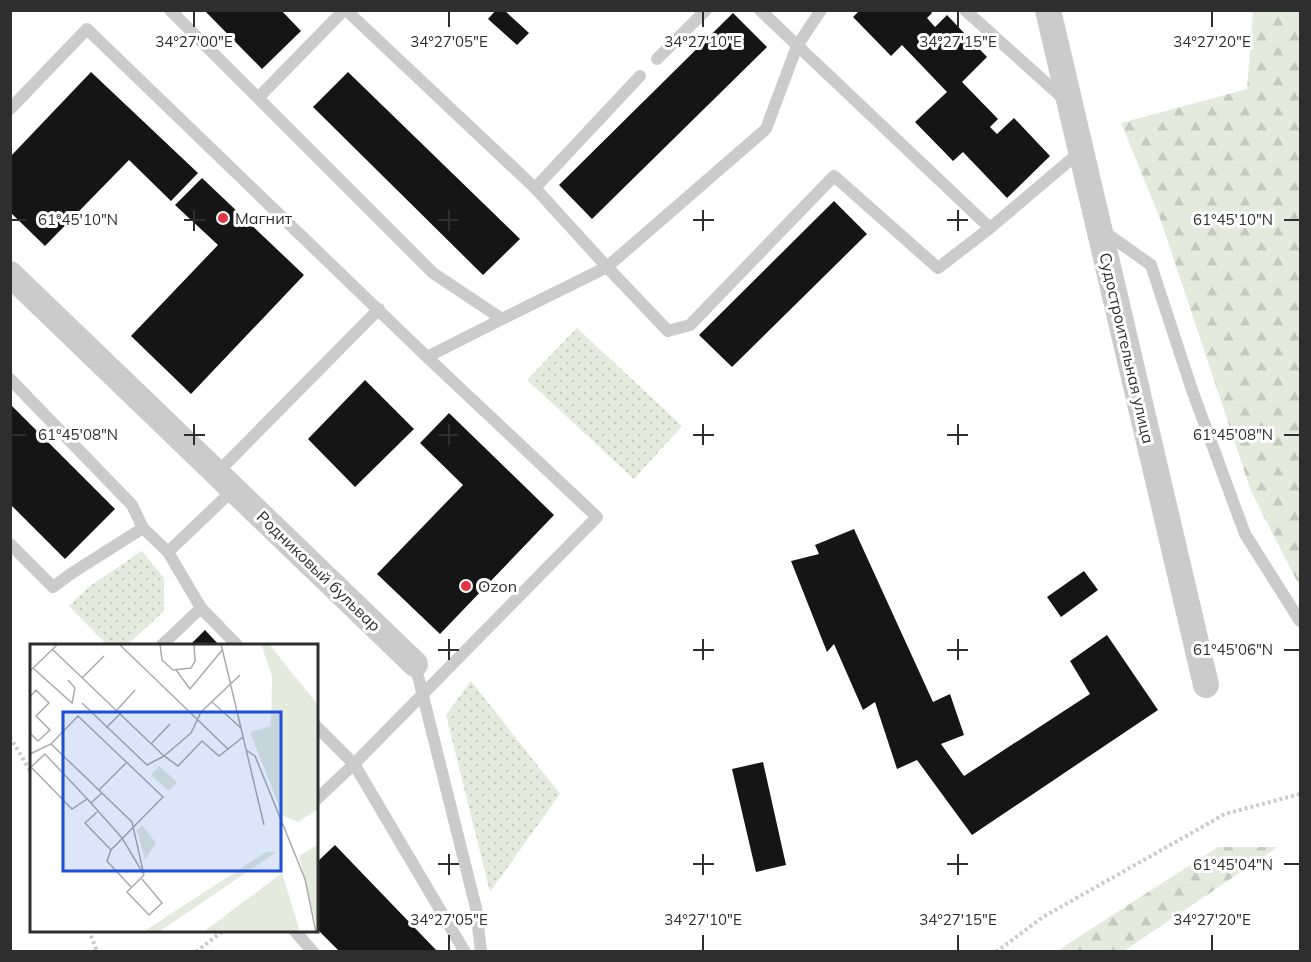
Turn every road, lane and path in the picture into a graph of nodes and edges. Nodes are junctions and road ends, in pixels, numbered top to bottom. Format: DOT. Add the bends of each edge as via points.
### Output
graph roads {
  1 [pos="170,10"];
  2 [pos="345,10"];
  3 [pos="706,10"];
  4 [pos="760,10"];
  5 [pos="821,10"];
  6 [pos="965,10"];
  7 [pos="1048,10"];
  8 [pos="797,46"];
  9 [pos="657,58"];
  10 [pos="640,75"];
  11 [pos="258,98"];
  12 [pos="1070,105"];
  13 [pos="10,109"];
  14 [pos="1081,151"];
  15 [pos="535,188"];
  16 [pos="990,228"];
  17 [pos="1099,229"];
  18 [pos="608,267"];
  19 [pos="10,274"];
  20 [pos="379,309"];
  21 [pos="502,319"];
  22 [pos="427,357"];
  23 [pos="10,379"];
  24 [pos="225,481"];
  25 [pos="143,528"];
  26 [pos="10,544"];
  27 [pos="168,552"];
  28 [pos="201,608"];
  29 [pos="1300,621"];
  30 [pos="162,644"];
  31 [pos="237,644"];
  32 [pos="415,664"];
  33 [pos="1206,685"];
  34 [pos="422,694"];
  35 [pos="318,728"];
  36 [pos="10,737"];
  37 [pos="354,764"];
  38 [pos="30,771"];
  39 [pos="1300,794"];
  40 [pos="318,798"];
  41 [pos="90,932"];
  42 [pos="221,932"];
  43 [pos="296,932"];
  44 [pos="97,951"];
  45 [pos="196,951"];
  46 [pos="313,951"];
  47 [pos="465,951"];
  48 [pos="480,951"];
  49 [pos="996,951"];
  1 -- 11 [label="lane"];
  2 -- 11 [label="lane"];
  2 -- 15 [label="lane"];
  3 -- 9 [label="lane"];
  4 -- 8 [label="lane"];
  5 -- 8 [label="lane"];
  6 -- 12 [label="lane"];
  7 -- 12 [label="street, Судостроительная улица"];
  8 -- 16 [label="lane"];
  8 -- 18 [label="lane" via="766,129"];
  10 -- 15 [label="lane"];
  11 -- 21 [label="lane" via="432,273"];
  12 -- 14 [label="street, Судостроительная улица"];
  13 -- 20 [label="lane" via="87,29"];
  14 -- 16 [label="lane"];
  14 -- 17 [label="street, Судостроительная улица"];
  15 -- 18 [label="lane"];
  16 -- 18 [label="lane" via="938,268 834,176 690,325 668,331"];
  17 -- 29 [label="lane" via="1150,265 1245,534"];
  17 -- 33 [label="street, Судостроительная улица"];
  18 -- 21 [label="lane"];
  19 -- 24 [label="street, Родниковый бульвар"];
  20 -- 22 [label="lane"];
  20 -- 24 [label="lane"];
  21 -- 22 [label="lane"];
  22 -- 34 [label="lane" via="597,517"];
  23 -- 25 [label="lane" via="132,505"];
  24 -- 27 [label="lane"];
  24 -- 32 [label="street, Родниковый бульвар"];
  25 -- 26 [label="lane" via="52,587"];
  25 -- 27 [label="lane"];
  27 -- 28 [label="lane"];
  28 -- 30 [label="lane"];
  28 -- 31 [label="lane"];
  32 -- 34 [label="lane, Родниковый бульвар"];
  34 -- 37 [label="lane"];
  34 -- 48 [label="lane, Родниковый бульвар" via="476,908"];
  35 -- 37 [label="lane"];
  36 -- 38 [label="path"];
  37 -- 40 [label="lane"];
  37 -- 47 [label="lane"];
  39 -- 49 [label="path" via="1225,814 1043,917"];
  41 -- 44 [label="path"];
  42 -- 45 [label="path"];
  43 -- 46 [label="lane"];
}
